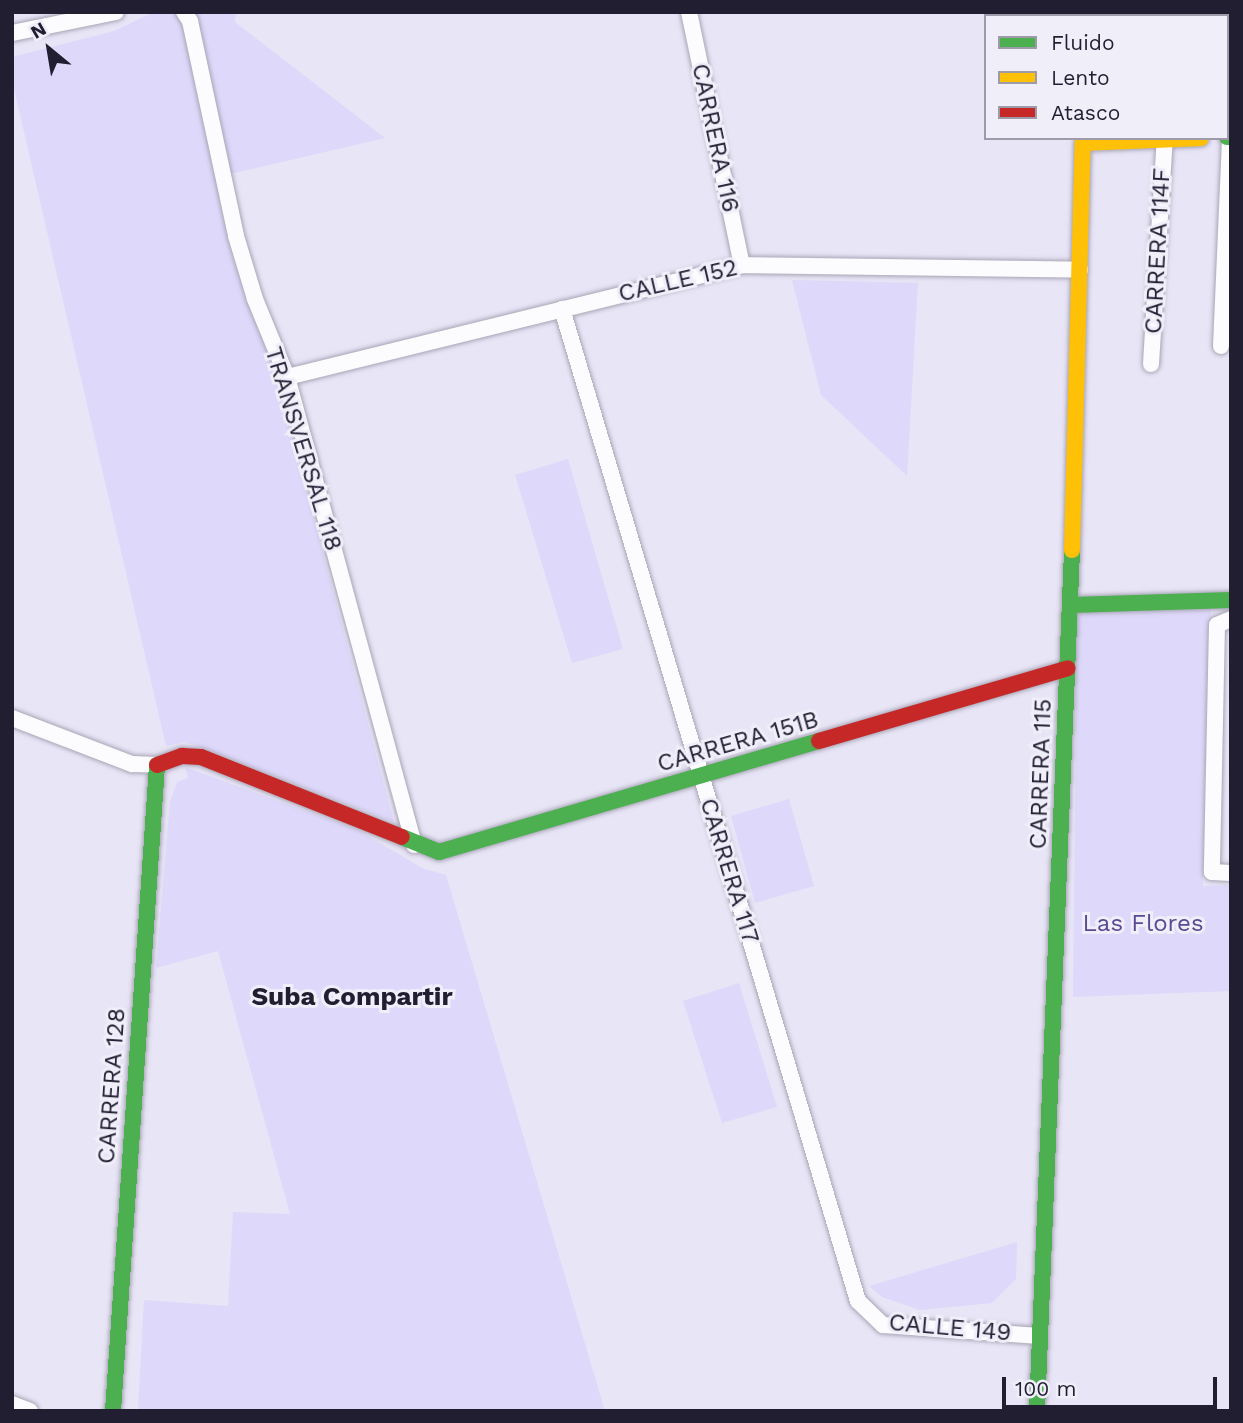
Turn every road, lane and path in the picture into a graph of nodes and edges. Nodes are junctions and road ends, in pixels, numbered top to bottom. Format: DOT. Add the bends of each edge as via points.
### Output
graph roads {
  1 [pos="116,12"];
  2 [pos="184,12"];
  3 [pos="689,12"];
  4 [pos="12,33"];
  5 [pos="1231,119"];
  6 [pos="1229,137"];
  7 [pos="1083,140"];
  8 [pos="1165,140"];
  9 [pos="1229,140"];
  10 [pos="742,265"];
  11 [pos="1080,270"];
  12 [pos="562,309"];
  13 [pos="1221,346"];
  14 [pos="1151,364"];
  15 [pos="286,377"];
  16 [pos="1231,600"];
  17 [pos="1071,605"];
  18 [pos="1225,620"];
  19 [pos="1068,668"];
  20 [pos="12,719"];
  21 [pos="157,765"];
  22 [pos="701,776"];
  23 [pos="417,847"];
  24 [pos="1231,873"];
  25 [pos="864,1310"];
  26 [pos="1040,1336"];
  27 [pos="12,1404"];
  28 [pos="30,1411"];
  29 [pos="113,1411"];
  30 [pos="1037,1411"];
  1 -- 4 [label="street"];
  2 -- 15 [label="street, TRANSVERSAL 118" via="190,21 236,236"];
  3 -- 10 [label="street, CARRERA 116"];
  5 -- 6 [label="street"];
  7 -- 11 [label="street, CARRERA 115"];
  8 -- 14 [label="street, CARRERA 114F"];
  9 -- 13 [label="street"];
  10 -- 11 [label="street, CALLE 152"];
  10 -- 12 [label="street, CALLE 152"];
  11 -- 17 [label="street, CARRERA 115"];
  12 -- 15 [label="street, CALLE 152"];
  12 -- 22 [label="street, CARRERA 117"];
  15 -- 23 [label="street, TRANSVERSAL 118"];
  16 -- 17 [label="street"];
  17 -- 19 [label="street, CARRERA 115"];
  18 -- 24 [label="street" via="1212,873"];
  19 -- 22 [label="street, CARRERA 151B"];
  19 -- 26 [label="street, CARRERA 115"];
  20 -- 21 [label="street" via="132,764"];
  21 -- 23 [label="street" via="181,756 201,757"];
  21 -- 29 [label="street, CARRERA 128"];
  22 -- 23 [label="street, CARRERA 151B" via="454,850"];
  22 -- 25 [label="street, CARRERA 117" via="853,1289"];
  25 -- 26 [label="street, CALLE 149" via="883,1325"];
  26 -- 30 [label="street, CARRERA 115"];
  27 -- 28 [label="street"];
}
